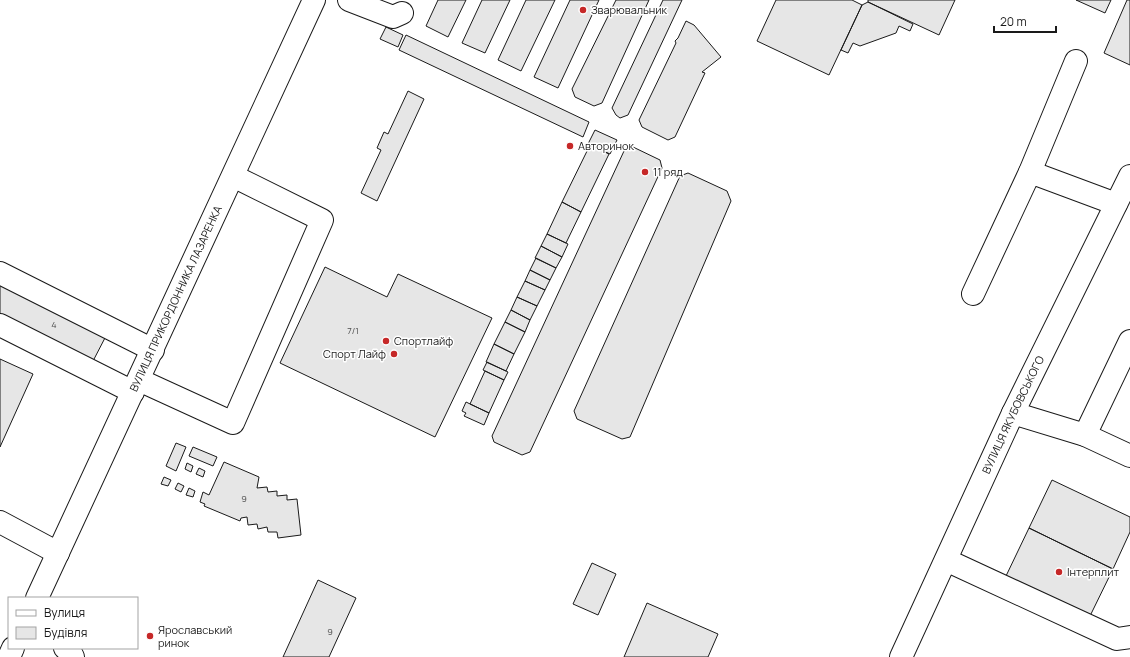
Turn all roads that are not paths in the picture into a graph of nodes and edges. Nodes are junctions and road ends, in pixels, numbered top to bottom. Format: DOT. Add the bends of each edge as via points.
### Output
graph roads {
  1 [pos="314,0"];
  2 [pos="349,0"];
  3 [pos="402,13"];
  4 [pos="1076,61"];
  5 [pos="1030,172"];
  6 [pos="233,176"];
  7 [pos="1130,176"];
  8 [pos="1116,204"];
  9 [pos="0,273"];
  10 [pos="973,294"];
  11 [pos="0,325"];
  12 [pos="1130,341"];
  13 [pos="153,350"];
  14 [pos="136,386"];
  15 [pos="1014,413"];
  16 [pos="1085,435"];
  17 [pos="1130,456"];
  18 [pos="0,522"];
  19 [pos="58,552"];
  20 [pos="946,560"];
  21 [pos="37,597"];
  22 [pos="1130,637"];
  23 [pos="67,649"];
  24 [pos="73,657"];
  25 [pos="901,657"];
  1 -- 6 [label="street, ВУЛИЦЯ ПРИКОРДОННИКА ЛАЗАРЕНКА"];
  2 -- 3 [label="street" via="393,18"];
  4 -- 5 [label="street"];
  5 -- 8 [label="street"];
  5 -- 10 [label="street"];
  6 -- 13 [label="street, ВУЛИЦЯ ПРИКОРДОННИКА ЛАЗАРЕНКА"];
  6 -- 14 [label="street" via="322,220 234,423"];
  7 -- 8 [label="street, ВУЛИЦЯ ЯКУБОВСЬКОГО"];
  8 -- 15 [label="street, ВУЛИЦЯ ЯКУБОВСЬКОГО"];
  9 -- 13 [label="street"];
  11 -- 14 [label="street"];
  12 -- 16 [label="street"];
  13 -- 14 [label="street, ВУЛИЦЯ ПРИКОРДОННИКА ЛАЗАРЕНКА"];
  14 -- 19 [label="street, ВУЛИЦЯ ПРИКОРДОННИКА ЛАЗАРЕНКА"];
  15 -- 16 [label="street"];
  15 -- 20 [label="street, ВУЛИЦЯ ЯКУБОВСЬКОГО"];
  16 -- 17 [label="street"];
  18 -- 19 [label="street"];
  19 -- 21 [label="street, ВУЛИЦЯ ПРИКОРДОННИКА ЛАЗАРЕНКА"];
  20 -- 22 [label="street" via="1117,639"];
  20 -- 25 [label="street, ВУЛИЦЯ ЯКУБОВСЬКОГО"];
  23 -- 24 [label="street"];
}
